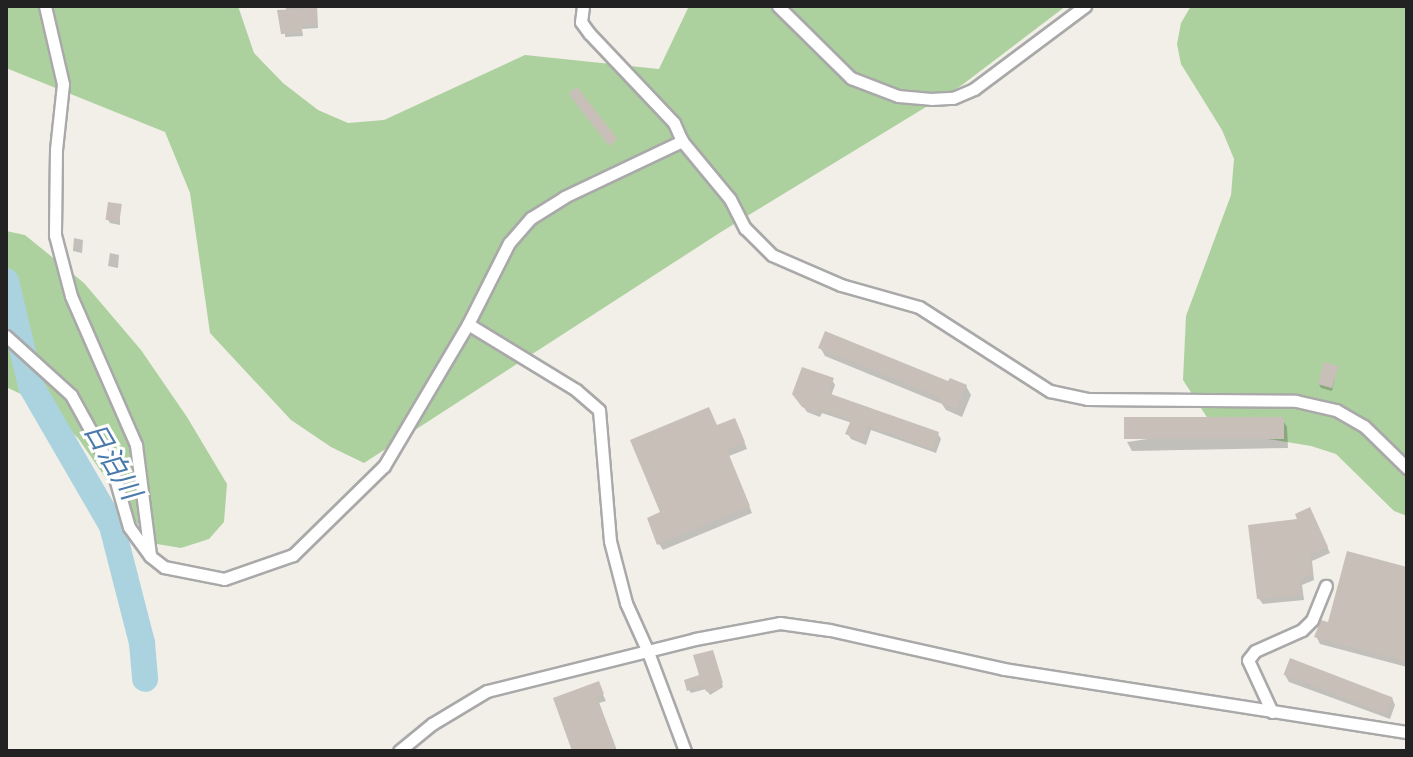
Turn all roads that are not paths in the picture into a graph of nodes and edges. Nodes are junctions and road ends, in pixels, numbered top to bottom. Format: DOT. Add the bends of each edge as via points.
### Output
graph roads {
  1 [pos="45,6"];
  2 [pos="583,6"];
  3 [pos="778,6"];
  4 [pos="1085,6"];
  5 [pos="682,141"];
  6 [pos="468,324"];
  7 [pos="6,336"];
  8 [pos="1407,468"];
  9 [pos="150,556"];
  10 [pos="1326,586"];
  11 [pos="648,652"];
  12 [pos="1272,712"];
  13 [pos="1407,732"];
  14 [pos="399,751"];
  15 [pos="685,751"];
  1 -- 9 [label="street" via="63,84 55,235 71,296 136,445"];
  2 -- 5 [label="street" via="581,22 589,33 674,123"];
  3 -- 4 [label="street" via="851,78 898,96 931,99 953,98 974,89"];
  5 -- 6 [label="street" via="531,218 509,243"];
  5 -- 8 [label="street" via="730,199 745,228 772,255 841,285 919,307 1050,391 1087,399 1296,401 1336,410 1364,426"];
  6 -- 9 [label="street" via="384,466 293,555 224,579 164,567"];
  6 -- 11 [label="street" via="576,390 599,410 610,541 626,603"];
  7 -- 9 [label="street" via="71,395 113,471 129,527"];
  10 -- 12 [label="street" via="1302,630 1255,651 1248,660"];
  11 -- 12 [label="street" via="780,623 1004,669"];
  11 -- 14 [label="street" via="487,691"];
  11 -- 15 [label="street"];
  12 -- 13 [label="street"];
}
